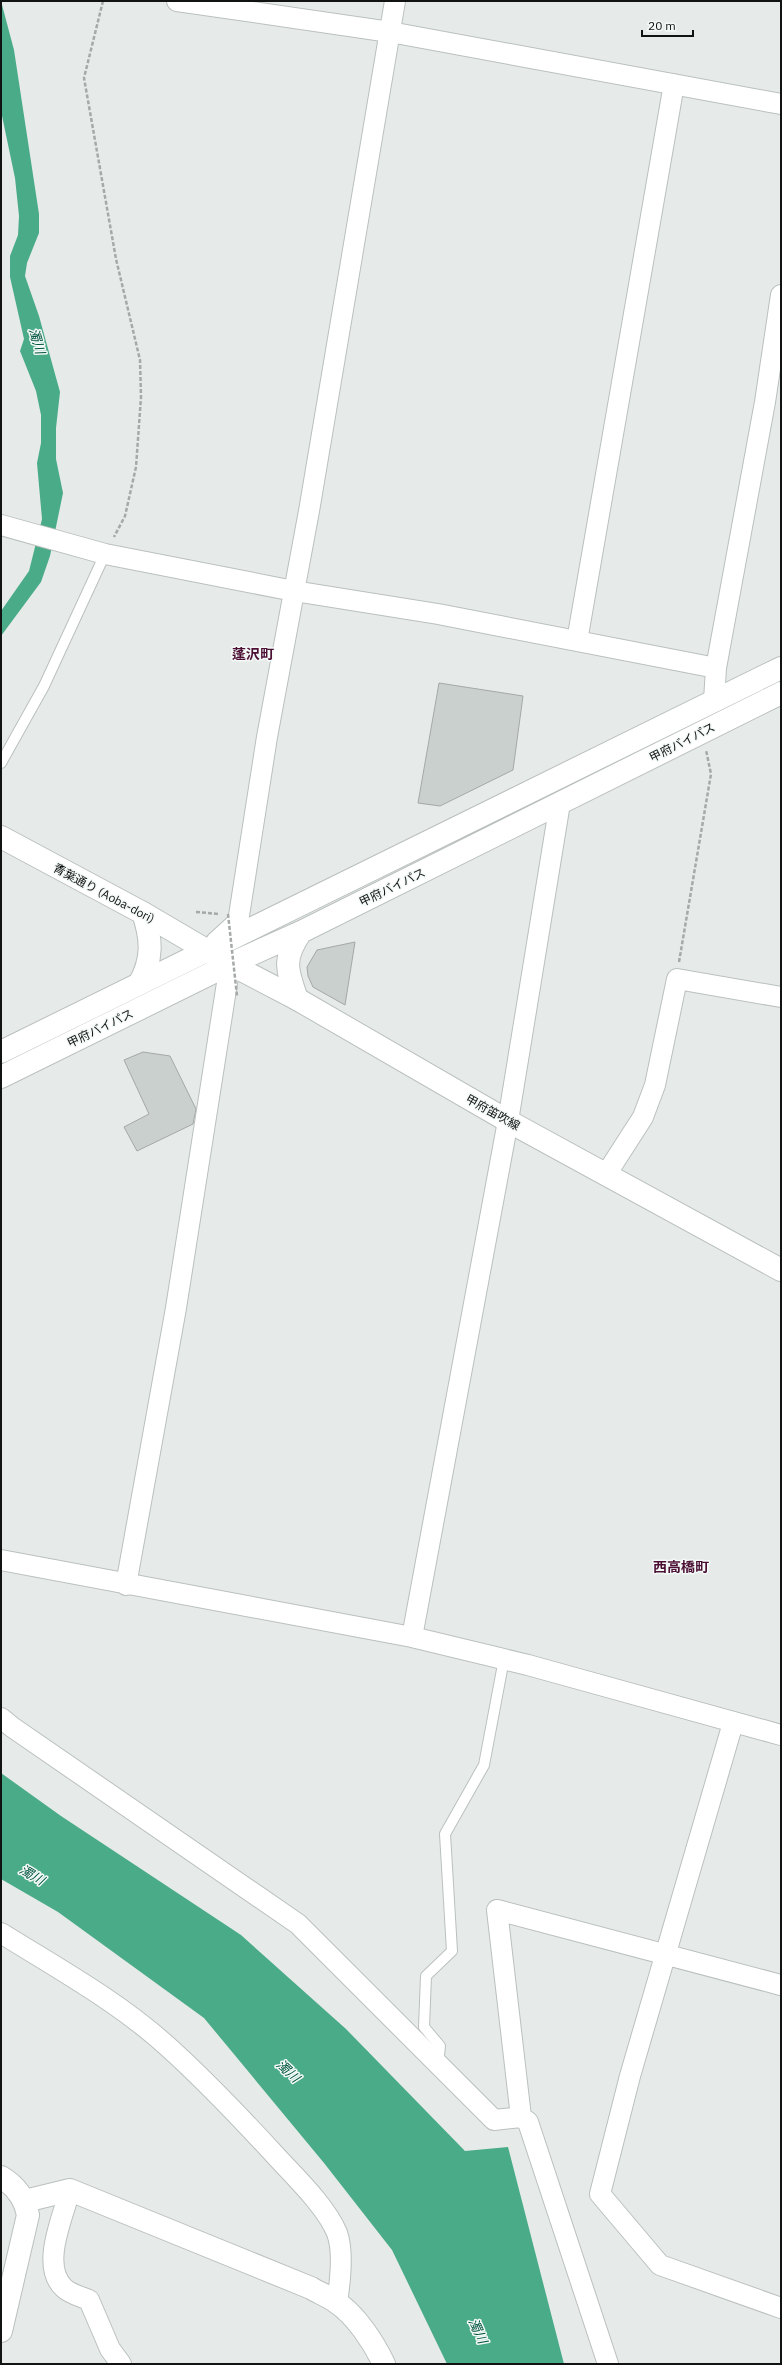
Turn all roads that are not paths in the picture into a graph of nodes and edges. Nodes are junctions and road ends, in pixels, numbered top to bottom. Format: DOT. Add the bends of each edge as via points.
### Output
graph roads {
  1 [pos="177,1"];
  2 [pos="394,1"];
  3 [pos="390,32"];
  4 [pos="674,84"];
  5 [pos="781,104"];
  6 [pos="781,296"];
  7 [pos="1,525"];
  8 [pos="99,551"];
  9 [pos="294,591"];
  10 [pos="577,641"];
  11 [pos="716,668"];
  12 [pos="781,668"];
  13 [pos="781,693"];
  14 [pos="718,699"];
  15 [pos="1,763"];
  16 [pos="560,803"];
  17 [pos="1,837"];
  18 [pos="143,913"];
  19 [pos="301,932"];
  20 [pos="207,950"];
  21 [pos="230,964"];
  22 [pos="139,984"];
  23 [pos="781,997"];
  24 [pos="296,999"];
  25 [pos="1,1052"];
  26 [pos="1,1077"];
  27 [pos="508,1121"];
  28 [pos="607,1173"];
  29 [pos="781,1270"];
  30 [pos="1,1560"];
  31 [pos="126,1585"];
  32 [pos="412,1637"];
  33 [pos="504,1659"];
  34 [pos="1,1718"];
  35 [pos="733,1723"];
  36 [pos="781,1735"];
  37 [pos="1,1933"];
  38 [pos="665,1954"];
  39 [pos="781,1985"];
  40 [pos="438,2064"];
  41 [pos="520,2117"];
  42 [pos="1,2177"];
  43 [pos="70,2190"];
  44 [pos="25,2201"];
  45 [pos="337,2302"];
  46 [pos="781,2308"];
  47 [pos="1,2331"];
  48 [pos="121,2364"];
  49 [pos="384,2364"];
  50 [pos="608,2364"];
  1 -- 3 [label="street"];
  2 -- 3 [label="street"];
  3 -- 4 [label="street"];
  3 -- 9 [label="street"];
  4 -- 5 [label="street"];
  4 -- 10 [label="street"];
  6 -- 11 [label="street"];
  7 -- 8 [label="street"];
  8 -- 9 [label="street"];
  8 -- 15 [label="lane" via="44,686"];
  9 -- 10 [label="street" via="438,614"];
  9 -- 20 [label="street" via="267,737 238,922"];
  10 -- 11 [label="street"];
  11 -- 14 [label="street"];
  12 -- 14 [label="main road, 甲府バイパス"];
  13 -- 16 [label="main road, 甲府バイパス"];
  14 -- 20 [label="main road, 甲府バイパス"];
  16 -- 19 [label="main road, 甲府バイパス"];
  16 -- 27 [label="street"];
  17 -- 18 [label="main road, 青葉通り (Aoba-dori)"];
  18 -- 20 [label="main road, 青葉通り (Aoba-dori)"];
  18 -- 22 [label="main road" via="149,930 151,950 146,973"];
  19 -- 21 [label="main road, 甲府バイパス"];
  19 -- 24 [label="main road" via="289,949 290,981"];
  20 -- 21 [label="main road, 甲府笛吹線"];
  20 -- 22 [label="main road, 甲府バイパス"];
  21 -- 24 [label="main road, 甲府笛吹線"];
  21 -- 26 [label="main road, 甲府バイパス"];
  21 -- 31 [label="street" via="176,1308"];
  22 -- 25 [label="main road, 甲府バイパス"];
  23 -- 28 [label="street" via="677,979 655,1085 643,1117"];
  24 -- 27 [label="main road, 甲府笛吹線"];
  27 -- 28 [label="main road, 甲府笛吹線"];
  27 -- 32 [label="street"];
  28 -- 29 [label="main road, 甲府笛吹線"];
  30 -- 31 [label="street"];
  31 -- 32 [label="street"];
  32 -- 33 [label="street"];
  33 -- 35 [label="street"];
  33 -- 40 [label="lane" via="484,1765 445,1834 452,1951 426,1976 424,2026 440,2046"];
  34 -- 40 [label="street" via="298,1924"];
  35 -- 36 [label="street"];
  35 -- 38 [label="street"];
  37 -- 45 [label="street" via="109,2001 166,2045 231,2108 284,2165 325,2212 337,2234 342,2276"];
  38 -- 39 [label="street"];
  38 -- 41 [label="street" via="497,1910"];
  38 -- 46 [label="street" via="600,2194 660,2265"];
  40 -- 41 [label="street" via="494,2120"];
  41 -- 50 [label="street" via="528,2122"];
  42 -- 44 [label="main road" via="10,2182"];
  43 -- 44 [label="main road"];
  43 -- 45 [label="main road" via="311,2288"];
  43 -- 48 [label="street" via="52,2257 54,2275 65,2289 89,2300 110,2349"];
  44 -- 47 [label="main road" via="28,2215 25,2235"];
  45 -- 49 [label="main road" via="364,2331"];
}
